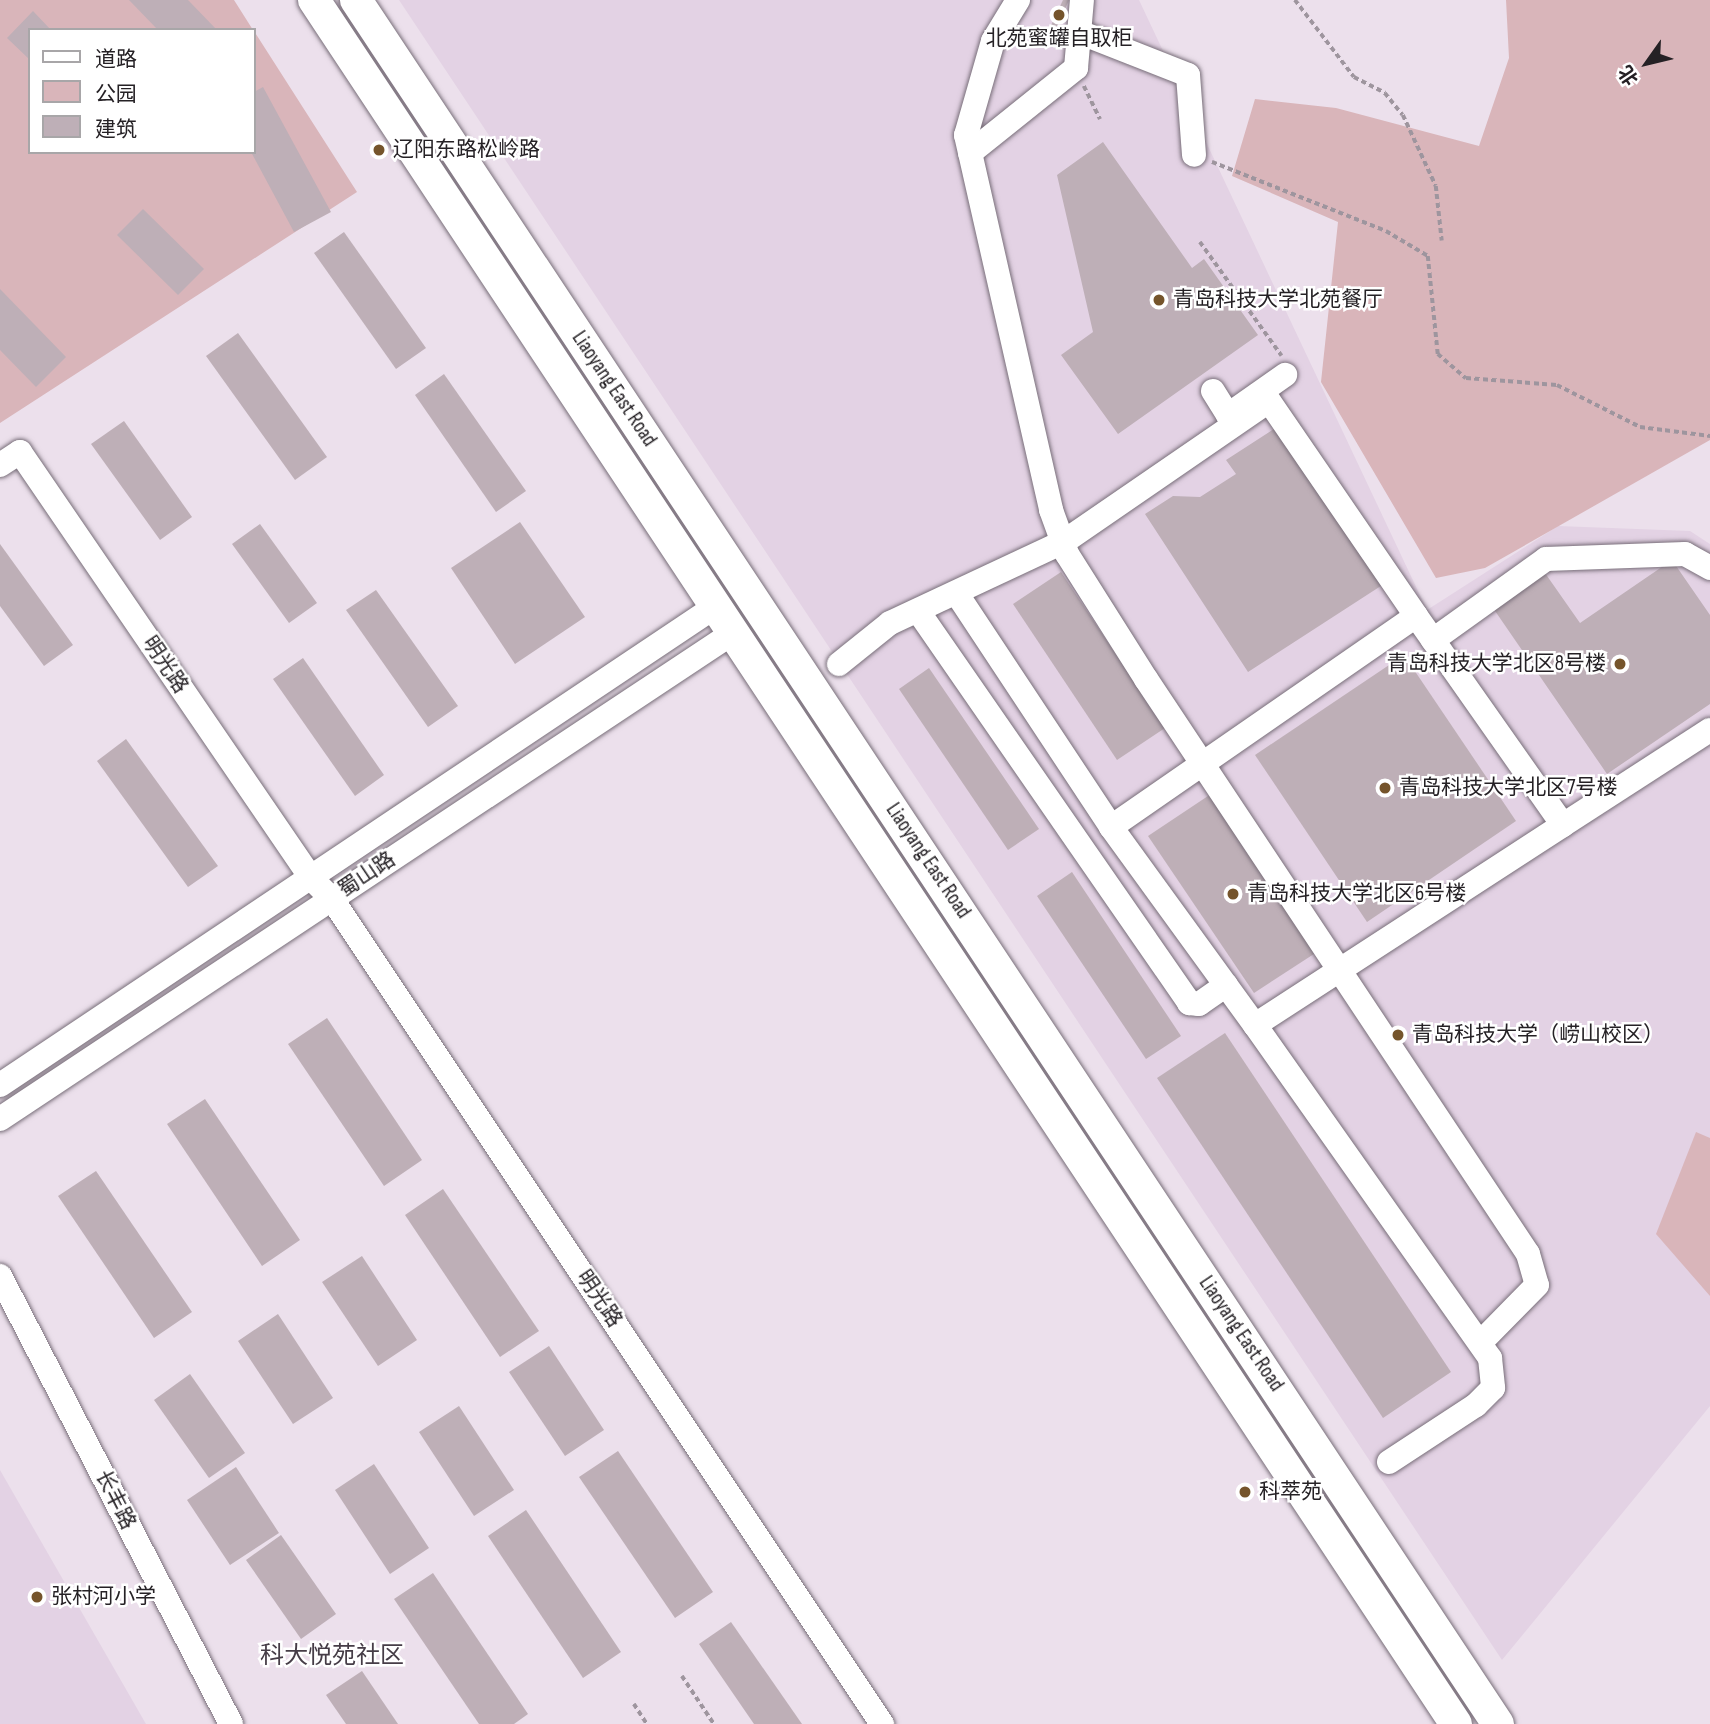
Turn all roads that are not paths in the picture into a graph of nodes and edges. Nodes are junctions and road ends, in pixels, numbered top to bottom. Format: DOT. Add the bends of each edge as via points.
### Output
graph roads {
  1 [pos="314,0"];
  2 [pos="356,0"];
  3 [pos="1018,0"];
  4 [pos="1082,0"];
  5 [pos="1079,32"];
  6 [pos="970,153"];
  7 [pos="1194,155"];
  8 [pos="1285,375"];
  9 [pos="1213,391"];
  10 [pos="10,458"];
  11 [pos="1065,541"];
  12 [pos="1710,568"];
  13 [pos="957,594"];
  14 [pos="716,606"];
  15 [pos="918,611"];
  16 [pos="1416,617"];
  17 [pos="734,632"];
  18 [pos="1433,640"];
  19 [pos="839,664"];
  20 [pos="1710,730"];
  21 [pos="1202,764"];
  22 [pos="1563,825"];
  23 [pos="1111,828"];
  24 [pos="311,878"];
  25 [pos="327,902"];
  26 [pos="1340,970"];
  27 [pos="1226,985"];
  28 [pos="1255,1025"];
  29 [pos="0,1085"];
  30 [pos="0,1119"];
  31 [pos="0,1276"];
  32 [pos="1482,1341"];
  33 [pos="1389,1462"];
  34 [pos="1473,1719"];
  35 [pos="231,1724"];
  36 [pos="865,1724"];
  37 [pos="882,1724"];
  1 -- 14 [label="main road, Liaoyang East Road"];
  2 -- 34 [label="main road, Liaoyang East Road"];
  3 -- 6 [label="street" via="973,93"];
  4 -- 5 [label="street"];
  5 -- 6 [label="street" via="1076,68"];
  5 -- 7 [label="street" via="1188,75"];
  6 -- 11 [label="street" via="1051,510"];
  8 -- 9 [label="street" via="1228,415"];
  10 -- 24 [label="street, 明光路"];
  11 -- 13 [label="street"];
  11 -- 16 [label="street" via="1269,401"];
  11 -- 21 [label="street" via="1067,554"];
  12 -- 18 [label="street" via="1685,554 1546,559"];
  13 -- 15 [label="street"];
  13 -- 23 [label="street"];
  14 -- 17 [label="main road, Liaoyang East Road"];
  14 -- 24 [label="street, 蜀山路"];
  15 -- 19 [label="street" via="890,623"];
  15 -- 27 [label="street" via="1189,1003 1199,1004"];
  16 -- 18 [label="street"];
  16 -- 21 [label="street"];
  17 -- 25 [label="street, 蜀山路"];
  17 -- 34 [label="main road, Liaoyang East Road"];
  18 -- 22 [label="street"];
  20 -- 22 [label="street"];
  21 -- 23 [label="street"];
  21 -- 26 [label="street"];
  22 -- 26 [label="street"];
  23 -- 27 [label="street"];
  24 -- 25 [label="street, 明光路"];
  24 -- 29 [label="street, 蜀山路"];
  25 -- 30 [label="street, 蜀山路"];
  25 -- 36 [label="street, 明光路"];
  25 -- 37 [label="street, 明光路"];
  26 -- 28 [label="street"];
  26 -- 32 [label="street" via="1539,1275 1529,1300"];
  27 -- 28 [label="street"];
  28 -- 32 [label="street"];
  31 -- 35 [label="street, 长丰路"];
  32 -- 33 [label="street" via="1493,1388"];
}
